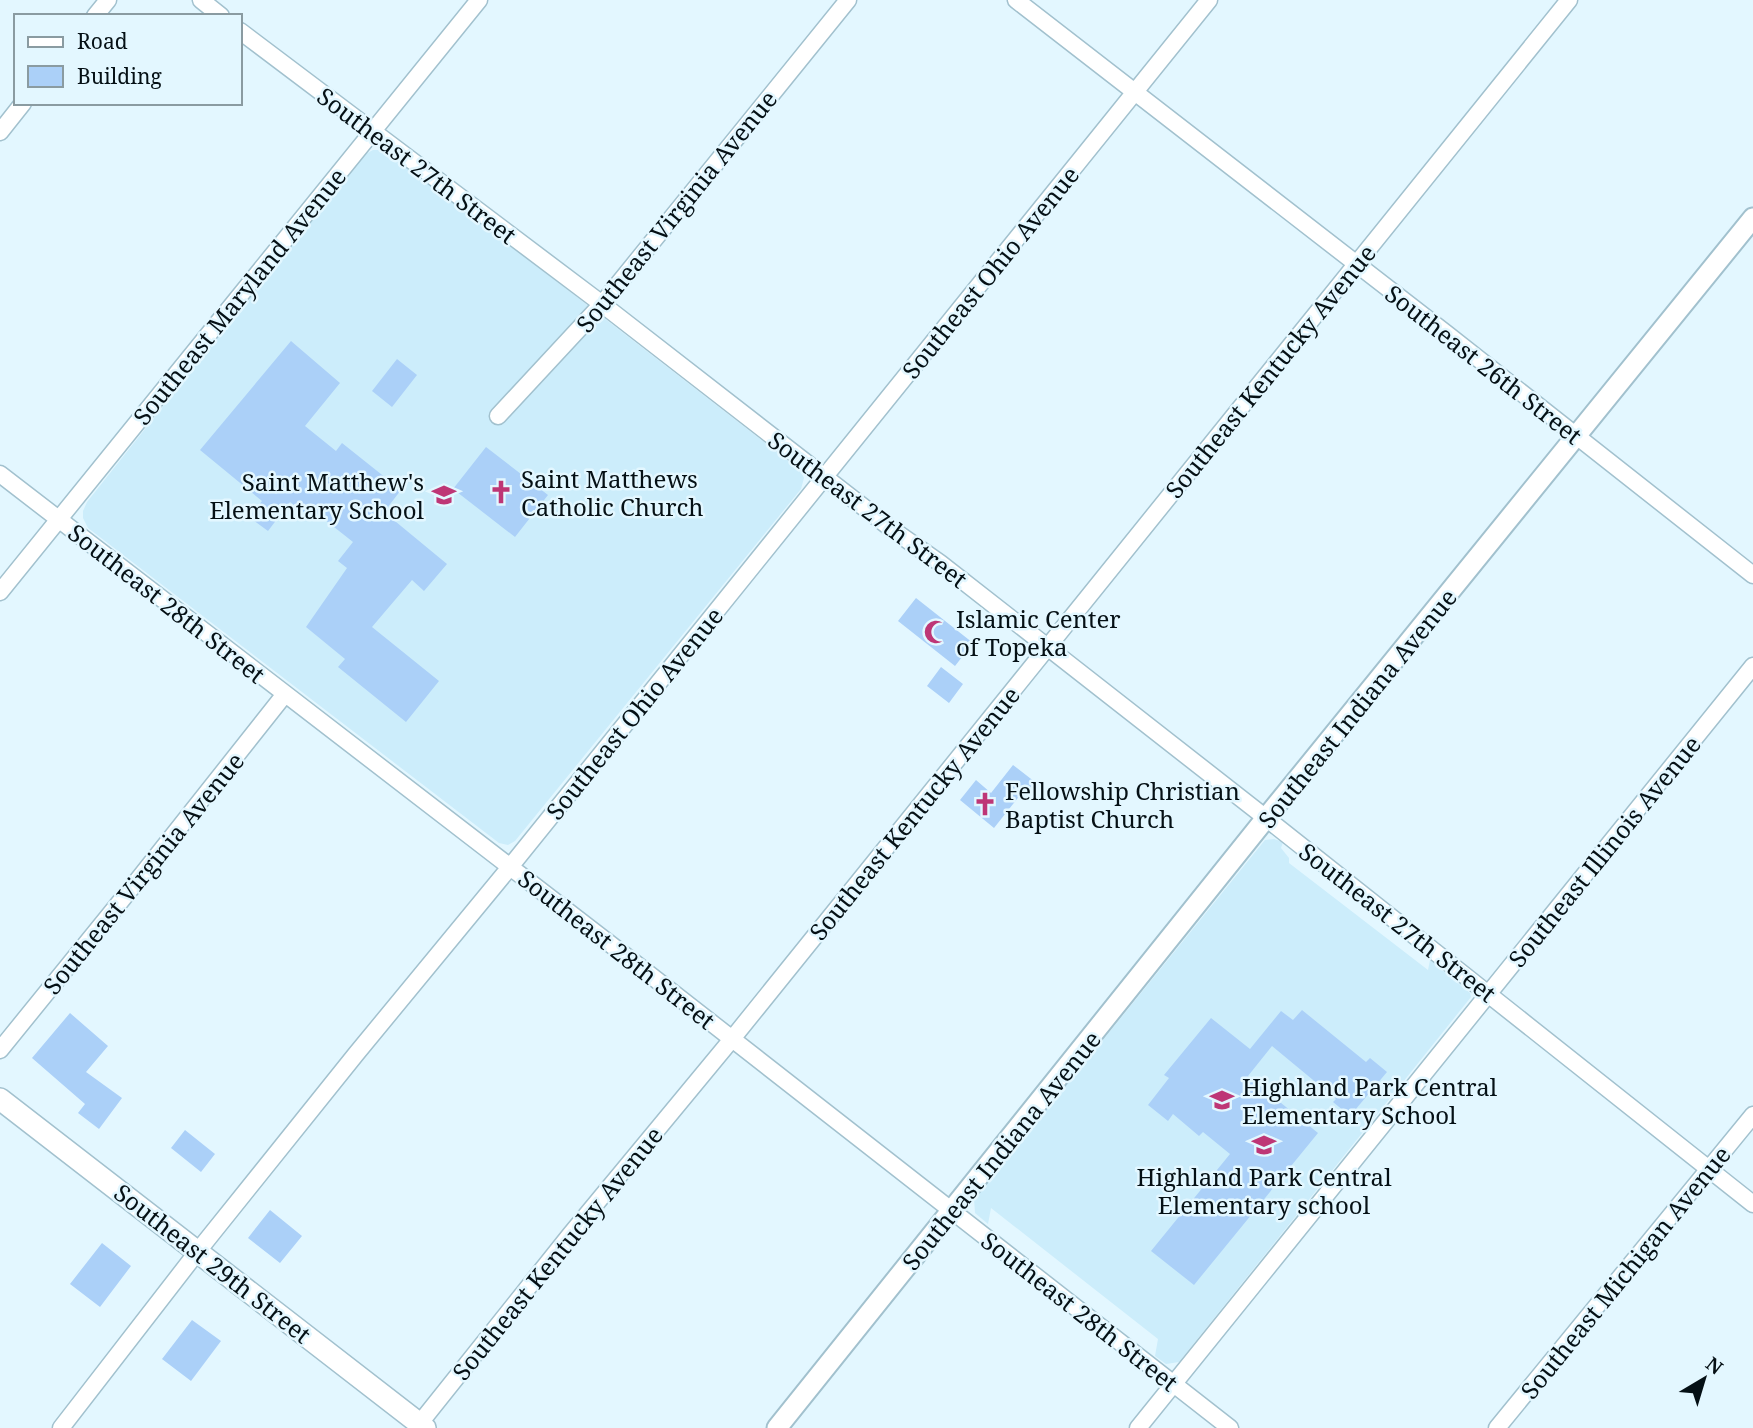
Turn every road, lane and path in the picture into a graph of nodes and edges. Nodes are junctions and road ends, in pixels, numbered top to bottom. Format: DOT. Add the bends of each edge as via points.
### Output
graph roads {
  1 [pos="108,0"];
  2 [pos="201,0"];
  3 [pos="479,0"];
  4 [pos="848,0"];
  5 [pos="1016,0"];
  6 [pos="1209,0"];
  7 [pos="1569,0"];
  8 [pos="97,14"];
  9 [pos="218,14"];
  10 [pos="242,33"];
  11 [pos="1135,93"];
  12 [pos="21,105"];
  13 [pos="373,131"];
  14 [pos="0,132"];
  15 [pos="1753,218"];
  16 [pos="1357,264"];
  17 [pos="602,304"];
  18 [pos="498,416"];
  19 [pos="1576,437"];
  20 [pos="0,474"];
  21 [pos="824,477"];
  22 [pos="58,519"];
  23 [pos="1753,575"];
  24 [pos="0,592"];
  25 [pos="1047,648"];
  26 [pos="1753,666"];
  27 [pos="285,694"];
  28 [pos="1266,818"];
  29 [pos="510,867"];
  30 [pos="1488,994"];
  31 [pos="732,1039"];
  32 [pos="0,1050"];
  33 [pos="0,1099"];
  34 [pos="1753,1115"];
  35 [pos="1709,1169"];
  36 [pos="1753,1204"];
  37 [pos="952,1211"];
  38 [pos="198,1251"];
  39 [pos="1174,1384"];
  40 [pos="420,1427"];
  41 [pos="61,1428"];
  42 [pos="777,1428"];
  43 [pos="1138,1428"];
  44 [pos="1230,1428"];
  45 [pos="1497,1428"];
  1 -- 8 [label="street"];
  2 -- 9 [label="street"];
  3 -- 13 [label="street, Southeast Maryland Avenue"];
  4 -- 17 [label="street, Southeast Virginia Avenue"];
  5 -- 11 [label="street, Southeast 26th Street"];
  6 -- 11 [label="street, Southeast Ohio Avenue"];
  7 -- 16 [label="street, Southeast Kentucky Avenue"];
  10 -- 13 [label="street, Southeast 27th Street"];
  11 -- 16 [label="street, Southeast 26th Street"];
  11 -- 21 [label="street, Southeast Ohio Avenue"];
  12 -- 14 [label="street"];
  13 -- 17 [label="street, Southeast 27th Street"];
  13 -- 22 [label="street, Southeast Maryland Avenue"];
  15 -- 19 [label="street, Southeast Indiana Avenue"];
  16 -- 19 [label="street, Southeast 26th Street"];
  16 -- 25 [label="street, Southeast Kentucky Avenue"];
  17 -- 18 [label="street, Southeast Virginia Avenue"];
  17 -- 21 [label="street, Southeast 27th Street"];
  19 -- 23 [label="street, Southeast 26th Street"];
  19 -- 28 [label="street, Southeast Indiana Avenue"];
  20 -- 22 [label="street, Southeast 28th Street"];
  21 -- 25 [label="street, Southeast 27th Street"];
  21 -- 29 [label="street, Southeast Ohio Avenue"];
  22 -- 24 [label="street, Southeast Maryland Avenue"];
  22 -- 27 [label="street, Southeast 28th Street"];
  25 -- 28 [label="street, Southeast 27th Street"];
  25 -- 31 [label="street, Southeast Kentucky Avenue"];
  26 -- 30 [label="street, Southeast Illinois Avenue"];
  27 -- 29 [label="street, Southeast 28th Street"];
  27 -- 32 [label="street, Southeast Virginia Avenue"];
  28 -- 30 [label="street, Southeast 27th Street"];
  28 -- 37 [label="street, Southeast Indiana Avenue"];
  29 -- 31 [label="street, Southeast 28th Street"];
  29 -- 38 [label="street, Southeast Ohio Avenue"];
  30 -- 35 [label="street, Southeast 27th Street"];
  30 -- 39 [label="street, Southeast Illinois Avenue"];
  31 -- 37 [label="street, Southeast 28th Street"];
  31 -- 40 [label="street, Southeast Kentucky Avenue"];
  33 -- 38 [label="main road, Southeast 29th Street"];
  34 -- 35 [label="street, Southeast Michigan Avenue"];
  35 -- 36 [label="street, Southeast 27th Street"];
  35 -- 45 [label="street, Southeast Michigan Avenue"];
  37 -- 39 [label="street, Southeast 28th Street"];
  37 -- 42 [label="street, Southeast Indiana Avenue"];
  38 -- 40 [label="main road, Southeast 29th Street"];
  38 -- 41 [label="street, Southeast Ohio Avenue"];
  39 -- 43 [label="street, Southeast Illinois Avenue"];
  39 -- 44 [label="street, Southeast 28th Street"];
}
